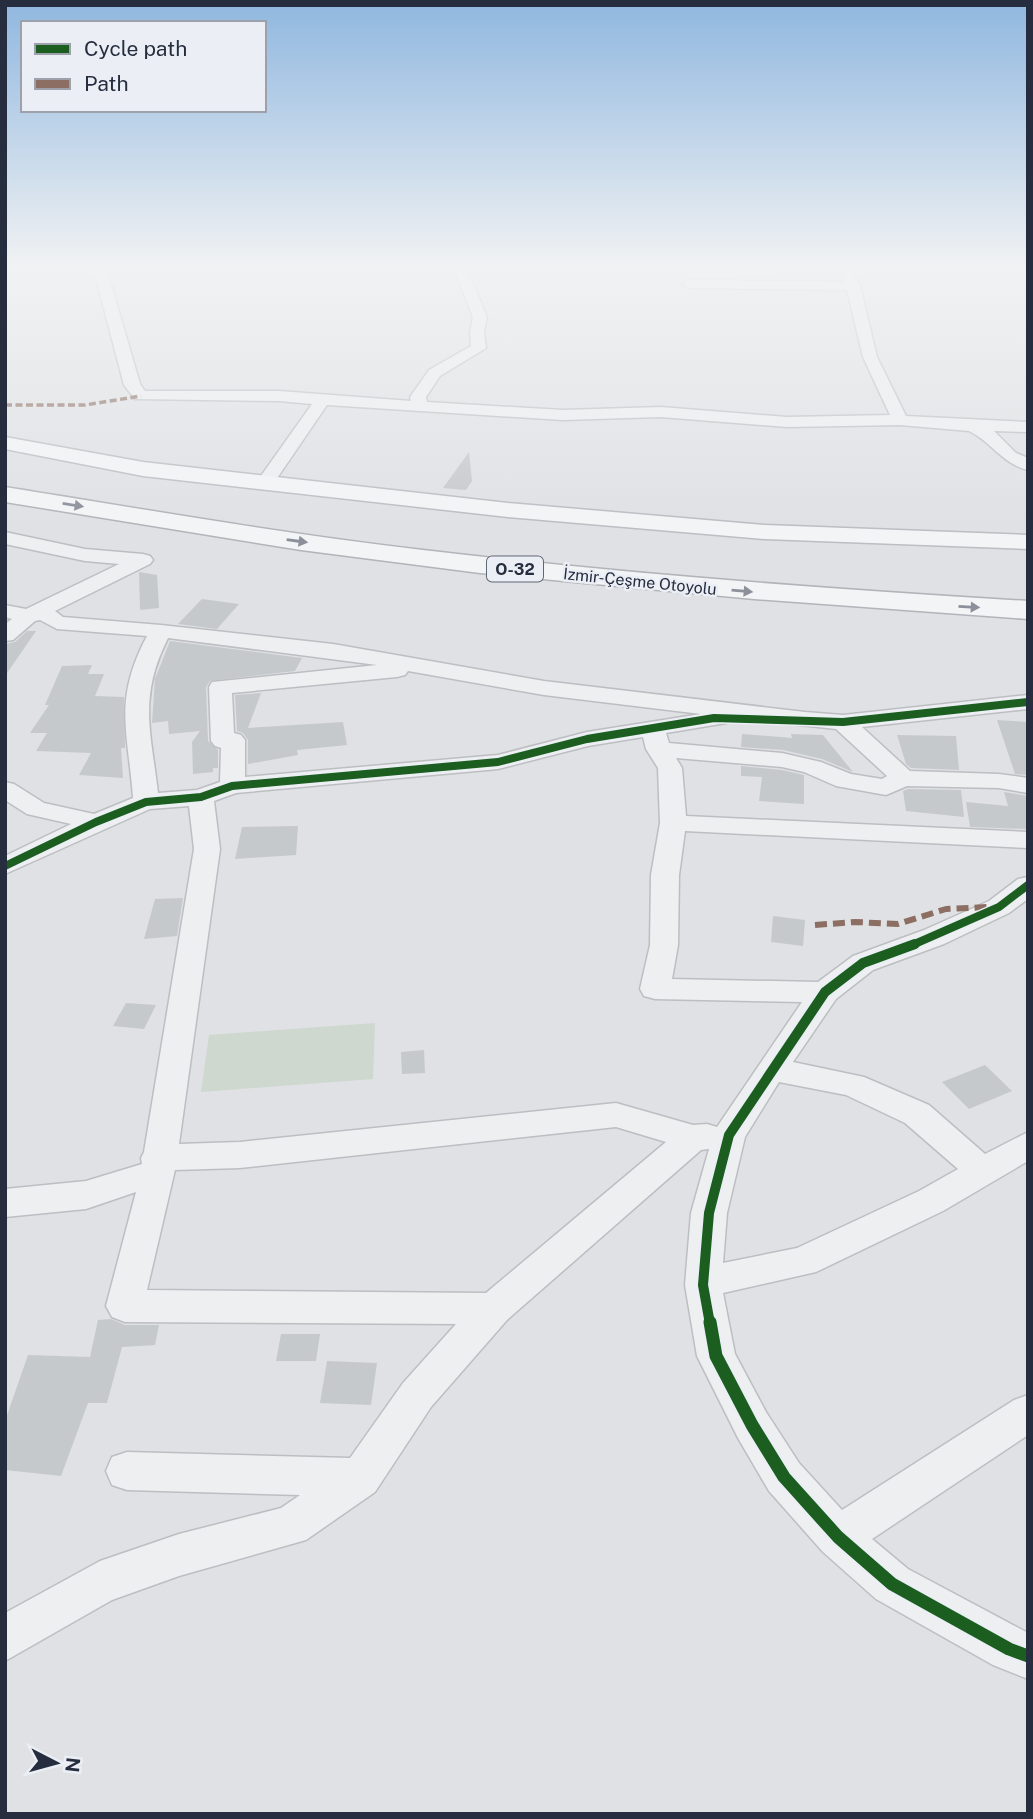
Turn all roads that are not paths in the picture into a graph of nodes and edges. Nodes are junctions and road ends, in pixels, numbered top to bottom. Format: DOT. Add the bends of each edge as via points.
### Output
graph roads {
  1 [pos="123,352"];
  2 [pos="472,352"];
  3 [pos="869,352"];
  4 [pos="321,400"];
  5 [pos="419,401"];
  6 [pos="900,420"];
  7 [pos="973,426"];
  8 [pos="1028,427"];
  9 [pos="5,443"];
  10 [pos="1028,465"];
  11 [pos="5,471"];
  12 [pos="265,483"];
  13 [pos="5,494"];
  14 [pos="5,538"];
  15 [pos="1028,542"];
  16 [pos="1028,585"];
  17 [pos="1028,610"];
  18 [pos="5,611"];
  19 [pos="28,616"];
  20 [pos="161,631"];
  21 [pos="5,635"];
  22 [pos="420,664"];
  23 [pos="1028,702"];
  24 [pos="805,719"];
  25 [pos="843,722"];
  26 [pos="656,739"];
  27 [pos="903,778"];
  28 [pos="232,786"];
  29 [pos="1028,786"];
  30 [pos="5,789"];
  31 [pos="201,797"];
  32 [pos="146,802"];
  33 [pos="96,822"];
  34 [pos="673,823"];
  35 [pos="1028,839"];
  36 [pos="5,866"];
  37 [pos="1028,885"];
  38 [pos="825,992"];
  39 [pos="771,1069"];
  40 [pos="711,1136"];
  41 [pos="1028,1145"];
  42 [pos="158,1165"];
  43 [pos="982,1171"];
  44 [pos="5,1203"];
  45 [pos="703,1285"];
  46 [pos="494,1309"];
  47 [pos="1028,1413"];
  48 [pos="127,1471"];
  49 [pos="360,1478"];
  50 [pos="838,1537"];
  51 [pos="5,1638"];
  52 [pos="1028,1656"];
  1 -- 4 [label="street" via="132,385 141,396"];
  2 -- 5 [label="street" via="434,373"];
  3 -- 6 [label="street"];
  4 -- 5 [label="street"];
  4 -- 12 [label="street"];
  5 -- 6 [label="street" via="563,415 661,412 788,422"];
  6 -- 7 [label="street"];
  7 -- 8 [label="street"];
  7 -- 10 [label="street" via="1010,457"];
  9 -- 12 [label="main road" via="143,469"];
  11 -- 16 [label="highway, İzmir-Çeşme Otoyolu / O-32" via="315,520 503,544 733,567"];
  12 -- 15 [label="main road" via="751,531"];
  13 -- 17 [label="highway, İzmir-Çeşme Otoyolu / O-32, one-way" via="480,565 813,597"];
  14 -- 19 [label="street" via="85,555 144,560"];
  18 -- 19 [label="street"];
  19 -- 20 [label="street" via="44,613 57,623"];
  19 -- 21 [label="street"];
  20 -- 22 [label="street"];
  20 -- 32 [label="street" via="138,688"];
  22 -- 24 [label="street" via="544,688"];
  22 -- 28 [label="street" via="389,672 220,687 223,741 233,740"];
  23 -- 25 [label="street"];
  24 -- 25 [label="street"];
  24 -- 26 [label="street" via="714,718"];
  25 -- 27 [label="street"];
  26 -- 27 [label="street" via="782,760 845,781 886,786"];
  26 -- 28 [label="street" via="587,739 498,762"];
  26 -- 34 [label="street" via="670,768"];
  27 -- 29 [label="street"];
  28 -- 31 [label="street"];
  30 -- 33 [label="street" via="36,809"];
  31 -- 32 [label="street"];
  31 -- 42 [label="street" via="207,849"];
  32 -- 33 [label="street"];
  33 -- 36 [label="street"];
  34 -- 35 [label="street"];
  34 -- 38 [label="street" via="665,875 664,945 655,989"];
  37 -- 38 [label="street" via="999,907 863,963"];
  38 -- 39 [label="street"];
  39 -- 40 [label="street"];
  39 -- 43 [label="street" via="853,1085 917,1114"];
  40 -- 42 [label="street" via="616,1115"];
  40 -- 45 [label="street"];
  40 -- 46 [label="street"];
  41 -- 43 [label="street"];
  42 -- 44 [label="street" via="86,1195"];
  42 -- 46 [label="street" via="125,1306"];
  43 -- 45 [label="street" via="803,1262"];
  45 -- 50 [label="street" via="716,1356 752,1425 785,1477"];
  46 -- 49 [label="street" via="417,1395"];
  47 -- 50 [label="street"];
  48 -- 49 [label="street"];
  49 -- 51 [label="street" via="291,1526 179,1555 100,1583"];
  50 -- 52 [label="street" via="892,1584"];
}
